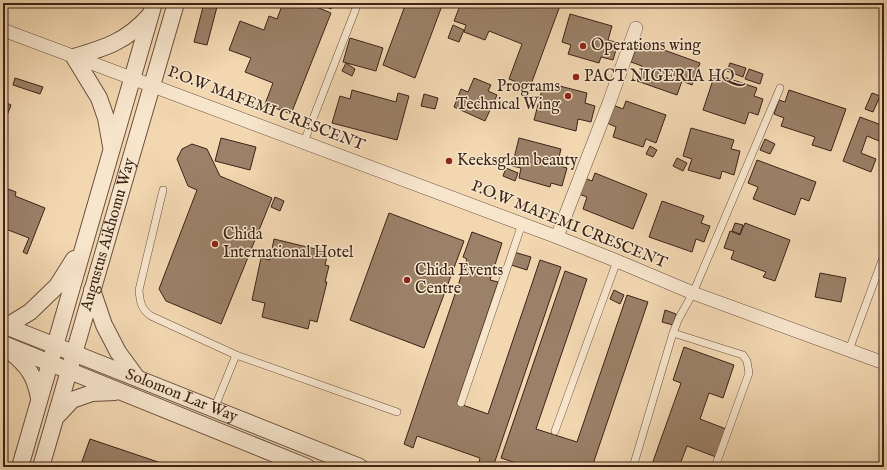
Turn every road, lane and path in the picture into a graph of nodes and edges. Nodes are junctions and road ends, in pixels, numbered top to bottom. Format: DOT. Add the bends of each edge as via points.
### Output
graph roads {
  1 [pos="176,3"];
  2 [pos="358,3"];
  3 [pos="153,9"];
  4 [pos="636,28"];
  5 [pos="3,30"];
  6 [pos="74,57"];
  7 [pos="132,78"];
  8 [pos="152,85"];
  9 [pos="780,88"];
  10 [pos="304,142"];
  11 [pos="112,148"];
  12 [pos="163,190"];
  13 [pos="522,224"];
  14 [pos="87,234"];
  15 [pos="557,237"];
  16 [pos="884,255"];
  17 [pos="617,261"];
  18 [pos="92,290"];
  19 [pos="693,294"];
  20 [pos="5,326"];
  21 [pos="673,333"];
  22 [pos="3,345"];
  23 [pos="55,346"];
  24 [pos="849,350"];
  25 [pos="74,353"];
  26 [pos="236,355"];
  27 [pos="50,363"];
  28 [pos="884,363"];
  29 [pos="69,370"];
  30 [pos="137,378"];
  31 [pos="121,391"];
  32 [pos="39,399"];
  33 [pos="460,403"];
  34 [pos="214,408"];
  35 [pos="397,412"];
  36 [pos="54,420"];
  37 [pos="555,431"];
  38 [pos="20,467"];
  39 [pos="41,467"];
  40 [pos="307,467"];
  41 [pos="360,467"];
  42 [pos="633,467"];
  43 [pos="715,467"];
  1 -- 8 [label="street, Augustus Aikhomu Way"];
  2 -- 10 [label="lane"];
  3 -- 6 [label="street" via="139,28 127,37 99,50"];
  3 -- 7 [label="street, Augustus Aikhomu Way"];
  4 -- 15 [label="street"];
  5 -- 6 [label="street, P.O.W MAFEMI CRESCENT"];
  6 -- 7 [label="street, P.O.W MAFEMI CRESCENT"];
  6 -- 11 [label="street" via="99,98"];
  7 -- 8 [label="street, P.O.W MAFEMI CRESCENT"];
  7 -- 11 [label="street, Augustus Aikhomu Way"];
  8 -- 10 [label="street, P.O.W MAFEMI CRESCENT"];
  8 -- 18 [label="street, Augustus Aikhomu Way"];
  9 -- 19 [label="lane"];
  10 -- 13 [label="street, P.O.W MAFEMI CRESCENT"];
  11 -- 14 [label="street, Augustus Aikhomu Way"];
  12 -- 26 [label="lane" via="138,290 140,302 151,316"];
  13 -- 15 [label="street, P.O.W MAFEMI CRESCENT"];
  13 -- 33 [label="lane"];
  14 -- 20 [label="street" via="57,286 30,312"];
  14 -- 23 [label="street, Augustus Aikhomu Way"];
  15 -- 17 [label="street, P.O.W MAFEMI CRESCENT"];
  16 -- 24 [label="lane"];
  17 -- 19 [label="street, P.O.W MAFEMI CRESCENT"];
  17 -- 37 [label="lane"];
  18 -- 25 [label="street, Augustus Aikhomu Way"];
  18 -- 30 [label="street" via="104,325 118,352"];
  19 -- 21 [label="lane"];
  19 -- 24 [label="street, P.O.W MAFEMI CRESCENT"];
  20 -- 23 [label="street, Solomon Lar Way"];
  21 -- 42 [label="lane"];
  21 -- 43 [label="lane" via="743,355 747,361 749,373"];
  22 -- 27 [label="street, Solomon Lar Way"];
  22 -- 32 [label="street" via="31,371 37,384"];
  23 -- 25 [label="street, Solomon Lar Way"];
  23 -- 27 [label="street, Augustus Aikhomu Way"];
  24 -- 28 [label="street, P.O.W MAFEMI CRESCENT"];
  25 -- 29 [label="street, Augustus Aikhomu Way"];
  25 -- 30 [label="street, Solomon Lar Way"];
  26 -- 34 [label="lane"];
  26 -- 35 [label="lane"];
  27 -- 29 [label="street, Solomon Lar Way"];
  27 -- 32 [label="street, Augustus Aikhomu Way"];
  29 -- 31 [label="street, Solomon Lar Way"];
  29 -- 36 [label="street, Augustus Aikhomu Way"];
  30 -- 34 [label="street, Solomon Lar Way"];
  31 -- 36 [label="street" via="92,393 72,400"];
  31 -- 40 [label="street, Solomon Lar Way"];
  32 -- 38 [label="street, Augustus Aikhomu Way"];
  34 -- 41 [label="street, Solomon Lar Way"];
  36 -- 39 [label="street, Augustus Aikhomu Way"];
}
